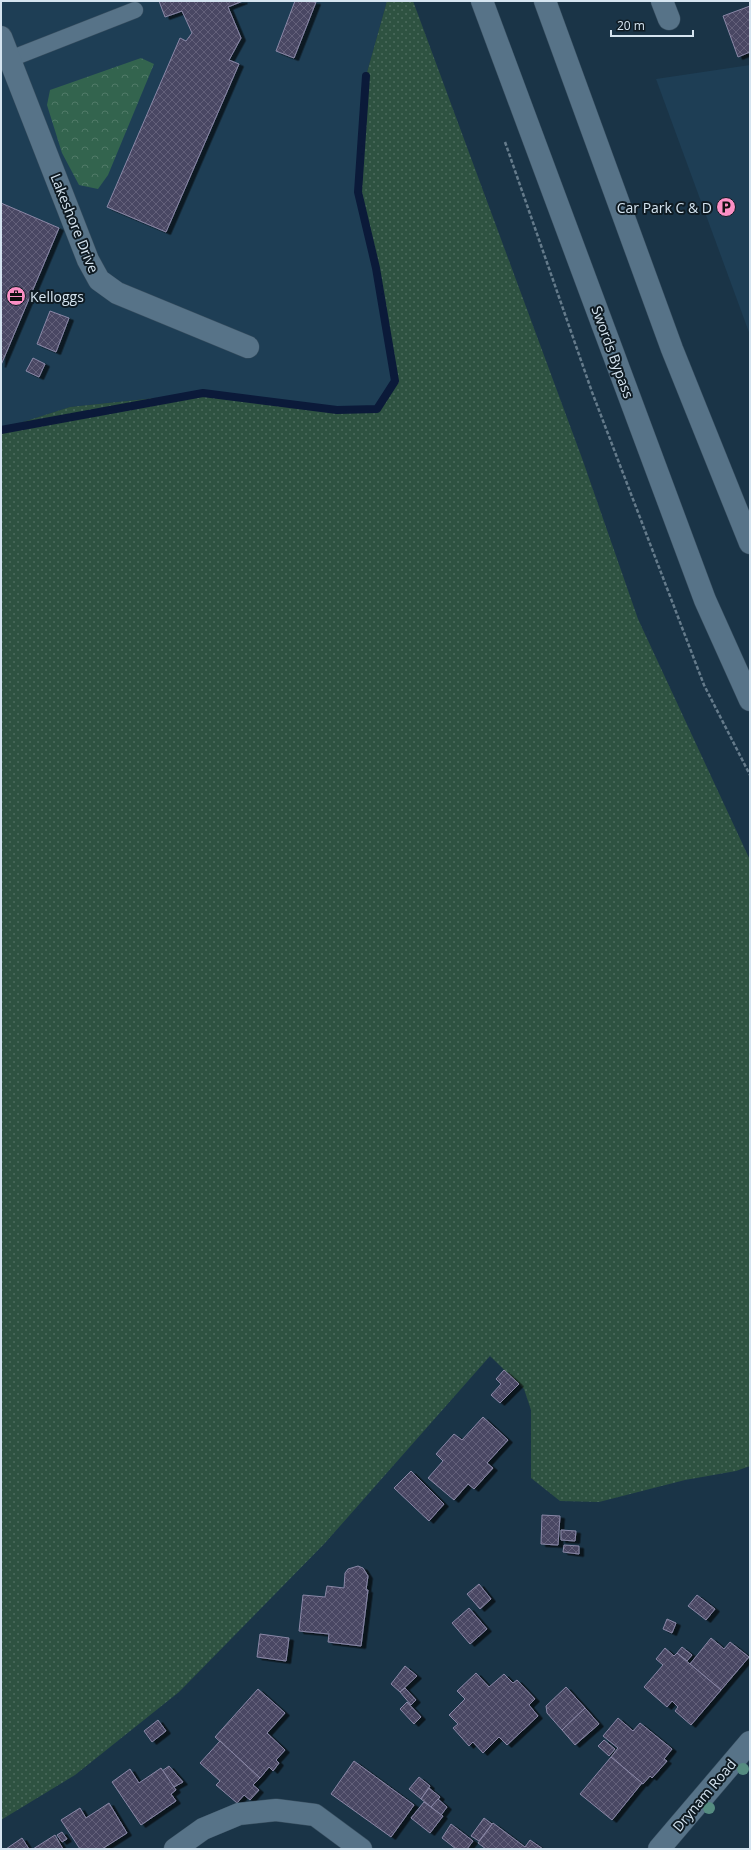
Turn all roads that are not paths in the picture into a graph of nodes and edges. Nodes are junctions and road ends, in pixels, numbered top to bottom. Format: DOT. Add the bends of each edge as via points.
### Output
graph roads {
  1 [pos="482,1"];
  2 [pos="545,1"];
  3 [pos="135,10"];
  4 [pos="1,37"];
  5 [pos="6,61"];
  6 [pos="248,347"];
  7 [pos="750,543"];
  8 [pos="750,700"];
  9 [pos="750,1742"];
  10 [pos="175,1849"];
  11 [pos="361,1849"];
  12 [pos="659,1849"];
  1 -- 8 [label="main road, Swords Bypass" via="705,600"];
  2 -- 7 [label="main road" via="672,349"];
  3 -- 5 [label="lane"];
  4 -- 5 [label="main road, Lakeshore Drive"];
  5 -- 6 [label="main road, Lakeshore Drive" via="88,260 99,280 116,292"];
  9 -- 12 [label="main road, Drynam Road"];
  10 -- 11 [label="main road" via="203,1830 239,1814 276,1810 315,1814"];
}
